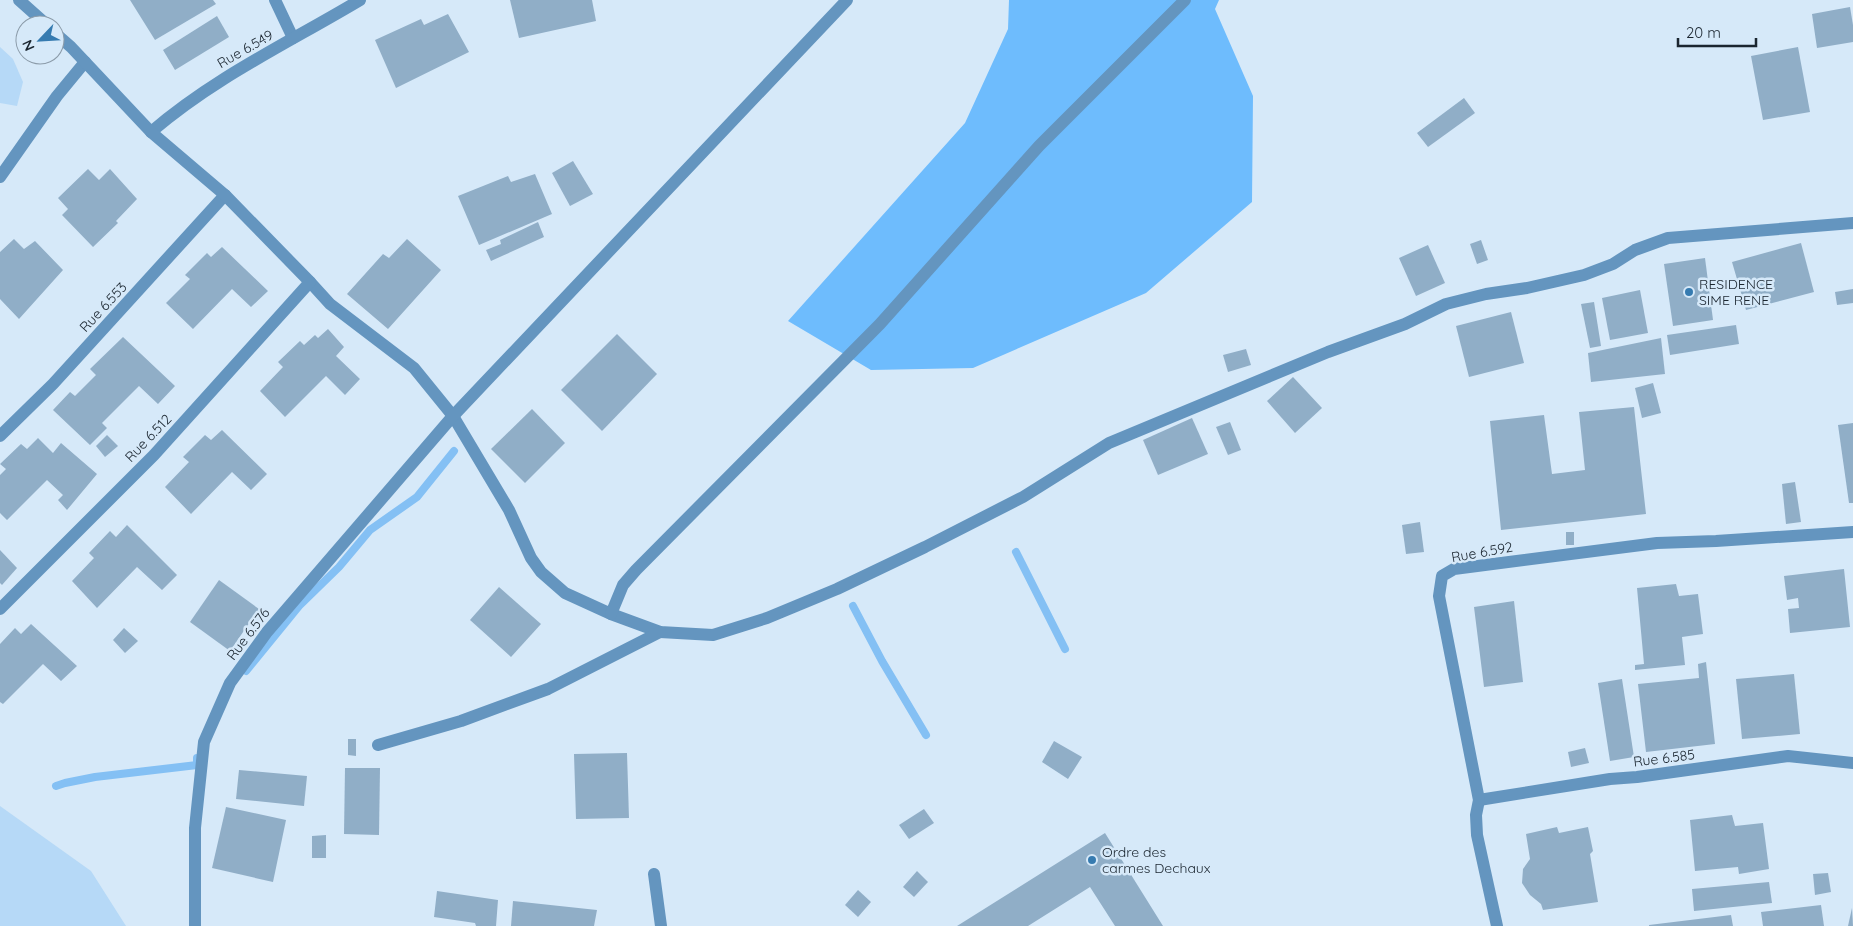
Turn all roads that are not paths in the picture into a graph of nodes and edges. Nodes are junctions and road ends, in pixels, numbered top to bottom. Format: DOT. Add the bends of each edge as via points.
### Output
graph roads {
  1 [pos="19,0"];
  2 [pos="275,0"];
  3 [pos="360,0"];
  4 [pos="847,0"];
  5 [pos="1184,0"];
  6 [pos="35,15"];
  7 [pos="293,38"];
  8 [pos="65,43"];
  9 [pos="85,62"];
  10 [pos="151,132"];
  11 [pos="0,177"];
  12 [pos="225,195"];
  13 [pos="1853,223"];
  14 [pos="310,282"];
  15 [pos="453,416"];
  16 [pos="0,436"];
  17 [pos="1853,532"];
  18 [pos="0,609"];
  19 [pos="611,614"];
  20 [pos="660,632"];
  21 [pos="378,745"];
  22 [pos="1853,763"];
  23 [pos="1479,800"];
  24 [pos="654,874"];
  25 [pos="195,926"];
  26 [pos="661,926"];
  27 [pos="1497,926"];
  1 -- 6 [label="street"];
  2 -- 7 [label="street"];
  3 -- 7 [label="street, Rue 6.549"];
  4 -- 15 [label="street, Rue 6.576"];
  5 -- 19 [label="street" via="1039,146 880,324 636,570 623,585"];
  7 -- 10 [label="street, Rue 6.549" via="227,76"];
  8 -- 9 [label="street"];
  9 -- 10 [label="street"];
  9 -- 11 [label="street"];
  10 -- 12 [label="street"];
  12 -- 14 [label="street"];
  12 -- 16 [label="street, Rue 6.553" via="53,384"];
  13 -- 20 [label="street" via="1668,238 1584,275 1446,304 1405,324 1328,352 1109,443 1023,497 820,597 713,635"];
  14 -- 15 [label="street" via="330,304 414,368"];
  14 -- 18 [label="street, Rue 6.512" via="154,455"];
  15 -- 19 [label="street" via="509,510 541,572 565,593"];
  15 -- 25 [label="street, Rue 6.576" via="267,632 230,683 204,742 196,828"];
  17 -- 23 [label="street, Rue 6.592" via="1657,543 1454,569 1442,576 1439,596"];
  19 -- 20 [label="street"];
  20 -- 21 [label="street" via="548,688 461,721"];
  22 -- 23 [label="street, Rue 6.585" via="1788,756"];
  23 -- 27 [label="street, Rue 6.592" via="1477,835"];
  24 -- 26 [label="street"];
}
